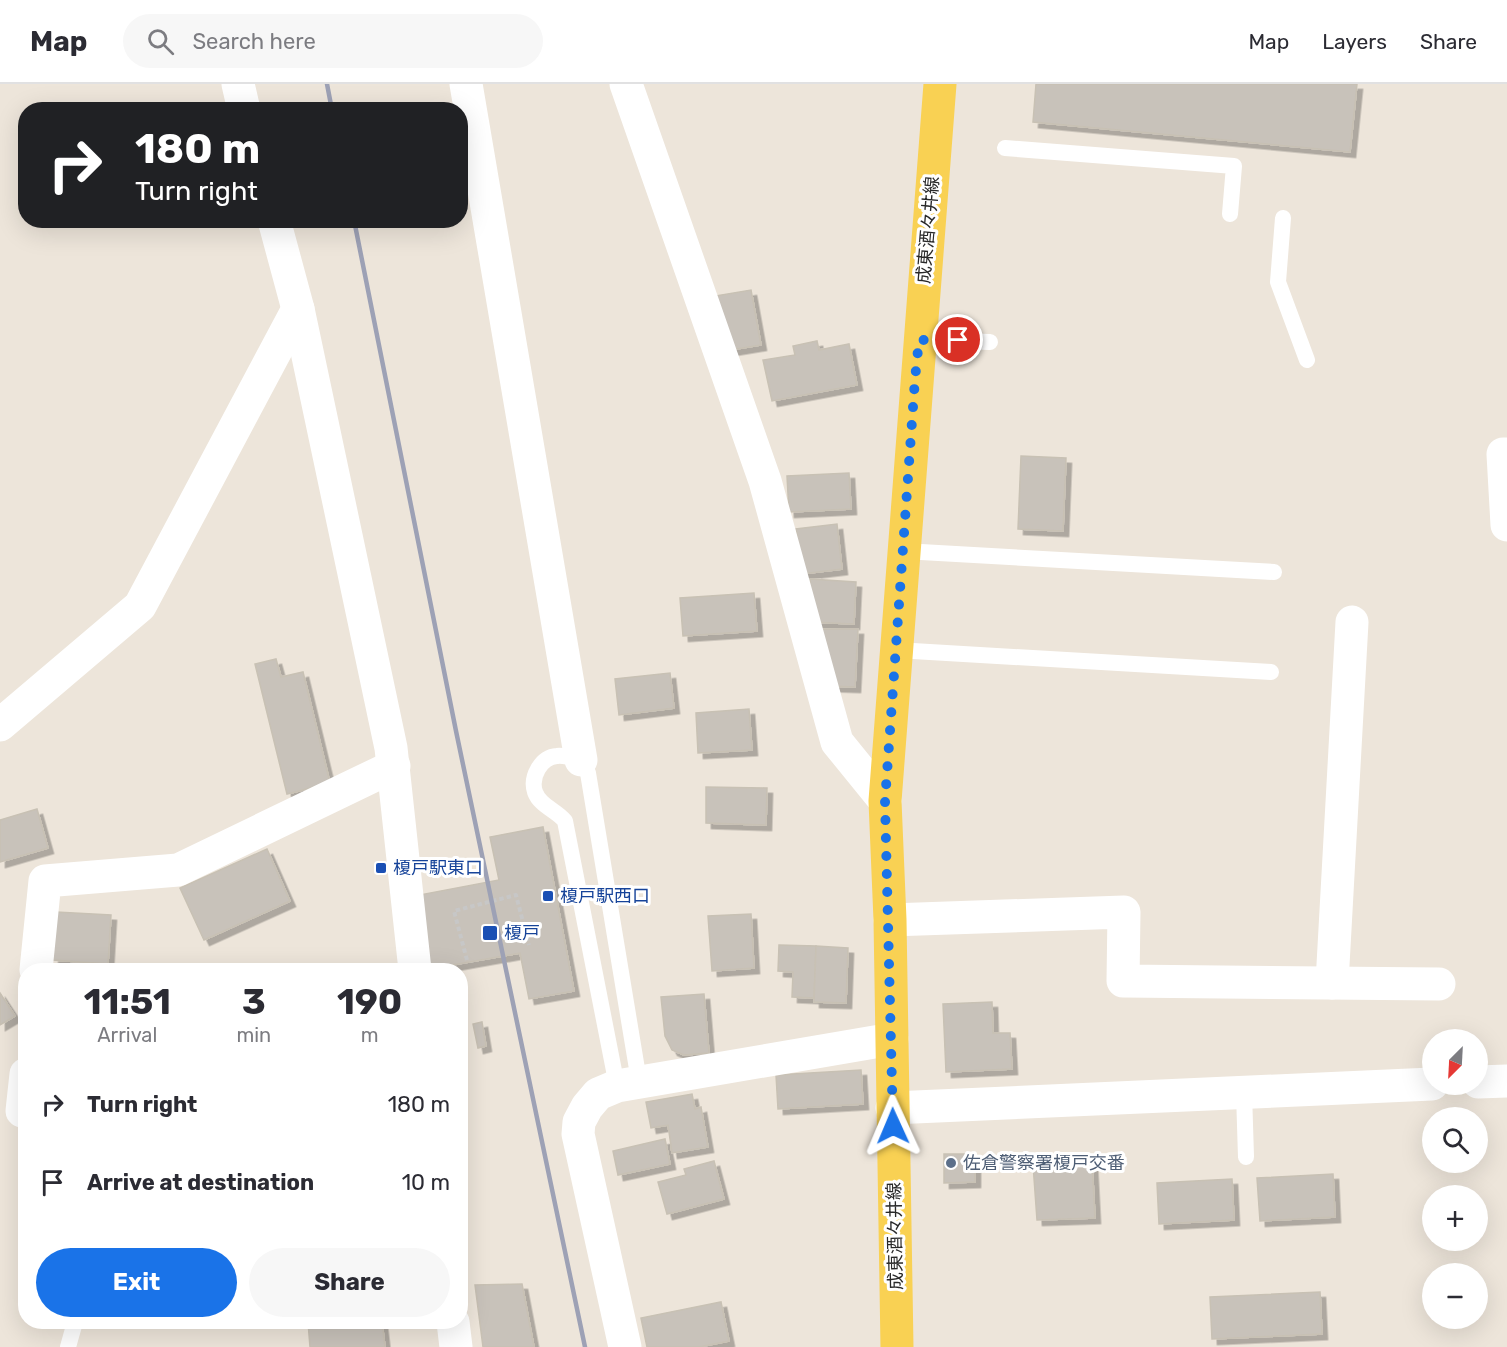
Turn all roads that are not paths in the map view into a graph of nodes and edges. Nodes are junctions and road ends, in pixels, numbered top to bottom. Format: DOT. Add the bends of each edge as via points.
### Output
graph roads {
  1 [pos="238,84"];
  2 [pos="466,84"];
  3 [pos="626,84"];
  4 [pos="940,84"];
  5 [pos="242,102"];
  6 [pos="1005,148"];
  7 [pos="1230,214"];
  8 [pos="1283,218"];
  9 [pos="276,228"];
  10 [pos="298,309"];
  11 [pos="919,340"];
  12 [pos="990,342"];
  13 [pos="1307,360"];
  14 [pos="1507,454"];
  15 [pos="1507,525"];
  16 [pos="903,551"];
  17 [pos="1274,572"];
  18 [pos="1352,622"];
  19 [pos="896,650"];
  20 [pos="1271,672"];
  21 [pos="0,725"];
  22 [pos="581,760"];
  23 [pos="394,766"];
  24 [pos="885,801"];
  25 [pos="890,920"];
  26 [pos="37,963"];
  27 [pos="414,963"];
  28 [pos="1332,983"];
  29 [pos="1440,984"];
  30 [pos="892,1039"];
  31 [pos="1507,1081"];
  32 [pos="1488,1082"];
  33 [pos="628,1084"];
  34 [pos="1422,1084"];
  35 [pos="1244,1093"];
  36 [pos="892,1108"];
  37 [pos="1246,1157"];
  38 [pos="73,1329"];
  39 [pos="454,1329"];
  40 [pos="68,1347"];
  41 [pos="456,1347"];
  42 [pos="625,1347"];
  43 [pos="897,1347"];
  1 -- 5 [label="street"];
  2 -- 22 [label="street"];
  3 -- 24 [label="street" via="765,481 837,742"];
  4 -- 11 [label="main road, 成東酒々井線"];
  6 -- 7 [label="lane" via="1234,166"];
  8 -- 13 [label="lane" via="1278,282"];
  9 -- 10 [label="street"];
  10 -- 21 [label="street" via="140,606"];
  10 -- 23 [label="street"];
  11 -- 12 [label="lane"];
  11 -- 16 [label="main road, 成東酒々井線"];
  14 -- 15 [label="street" via="1503,454"];
  16 -- 17 [label="lane"];
  16 -- 19 [label="main road, 成東酒々井線"];
  18 -- 28 [label="street"];
  19 -- 20 [label="lane"];
  19 -- 24 [label="main road, 成東酒々井線"];
  22 -- 33 [label="lane" via="588,773"];
  22 -- 33 [label="lane" via="555,756 542,762 533,778 535,792 543,805 565,821"];
  23 -- 26 [label="street" via="178,870 45,881"];
  23 -- 27 [label="street"];
  24 -- 25 [label="main road, 成東酒々井線"];
  25 -- 28 [label="street" via="1124,912 1123,981"];
  25 -- 30 [label="main road, 成東酒々井線"];
  28 -- 29 [label="street"];
  30 -- 33 [label="street"];
  30 -- 36 [label="main road, 成東酒々井線"];
  31 -- 32 [label="street"];
  33 -- 42 [label="street" via="598,1094 579,1122 578,1134"];
  34 -- 35 [label="street"];
  35 -- 36 [label="street"];
  35 -- 37 [label="lane"];
  36 -- 43 [label="main road, 成東酒々井線"];
  38 -- 40 [label="lane"];
  39 -- 41 [label="street"];
}
